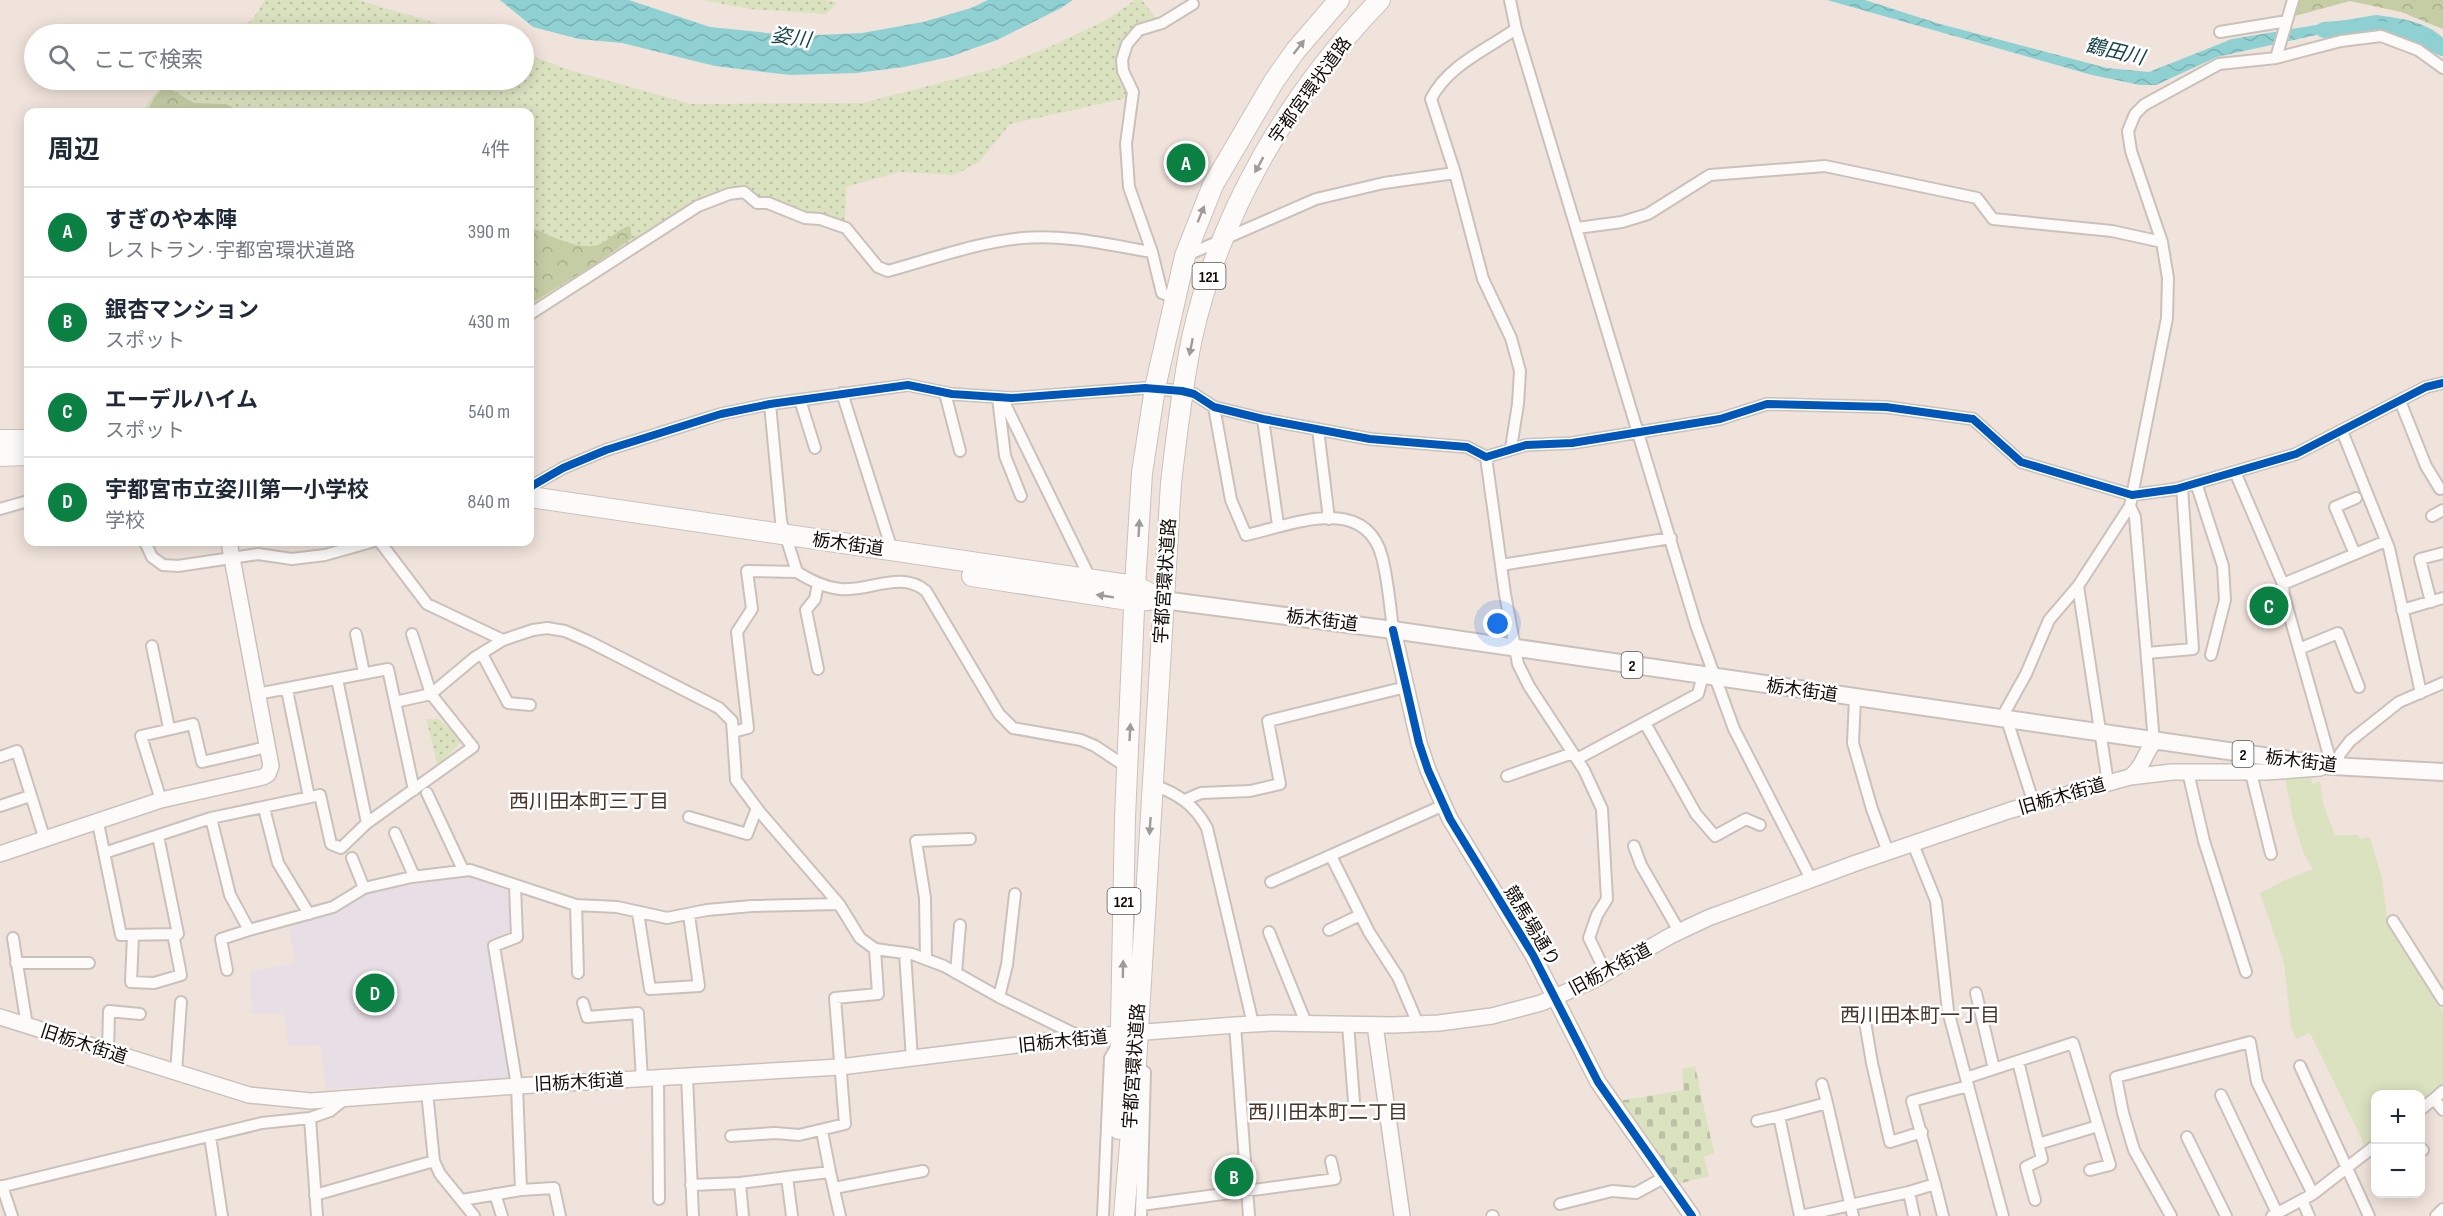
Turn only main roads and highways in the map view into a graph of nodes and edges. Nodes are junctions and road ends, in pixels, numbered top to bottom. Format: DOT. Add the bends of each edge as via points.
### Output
graph roads {
  1 [pos="1339,0"];
  2 [pos="1380,0"];
  3 [pos="0,440"];
  4 [pos="24,440"];
  5 [pos="24,455"];
  6 [pos="0,456"];
  7 [pos="534,498"];
  8 [pos="534,510"];
  9 [pos="786,541"];
  10 [pos="1135,594"];
  11 [pos="1163,600"];
  12 [pos="2443,772"];
  13 [pos="1129,1034"];
  14 [pos="1113,1216"];
  15 [pos="1124,1216"];
  10 -- 1 [label="highway, 宇都宮環状道路 / 121, one-way" via="1142,473 1155,388 1185,256 1213,185 1252,116 1296,51"];
  2 -- 11 [label="highway, 宇都宮環状道路 / 121, one-way" via="1320,70 1289,114 1254,173 1208,281 1182,391"];
  3 -- 4 [label="highway"];
  5 -- 6 [label="highway"];
  7 -- 9 [label="highway, 栃木街道"];
  8 -- 9 [label="highway, 栃木街道"];
  10 -- 9 [label="highway, 栃木街道, one-way"];
  9 -- 10 [label="highway, 栃木街道" via="892,550 1091,580"];
  10 -- 11 [label="highway, 栃木街道"];
  13 -- 10 [label="highway, 宇都宮環状道路 / 121, one-way" via="1125,842"];
  11 -- 12 [label="main road, 栃木街道 / 2" via="1515,647 2154,742 2334,766"];
  11 -- 13 [label="highway, 宇都宮環状道路 / 121, one-way" via="1153,785"];
  13 -- 14 [label="highway, 宇都宮環状道路 / 121"];
  13 -- 15 [label="highway, 宇都宮環状道路 / 121" via="1134,1097"];
}
